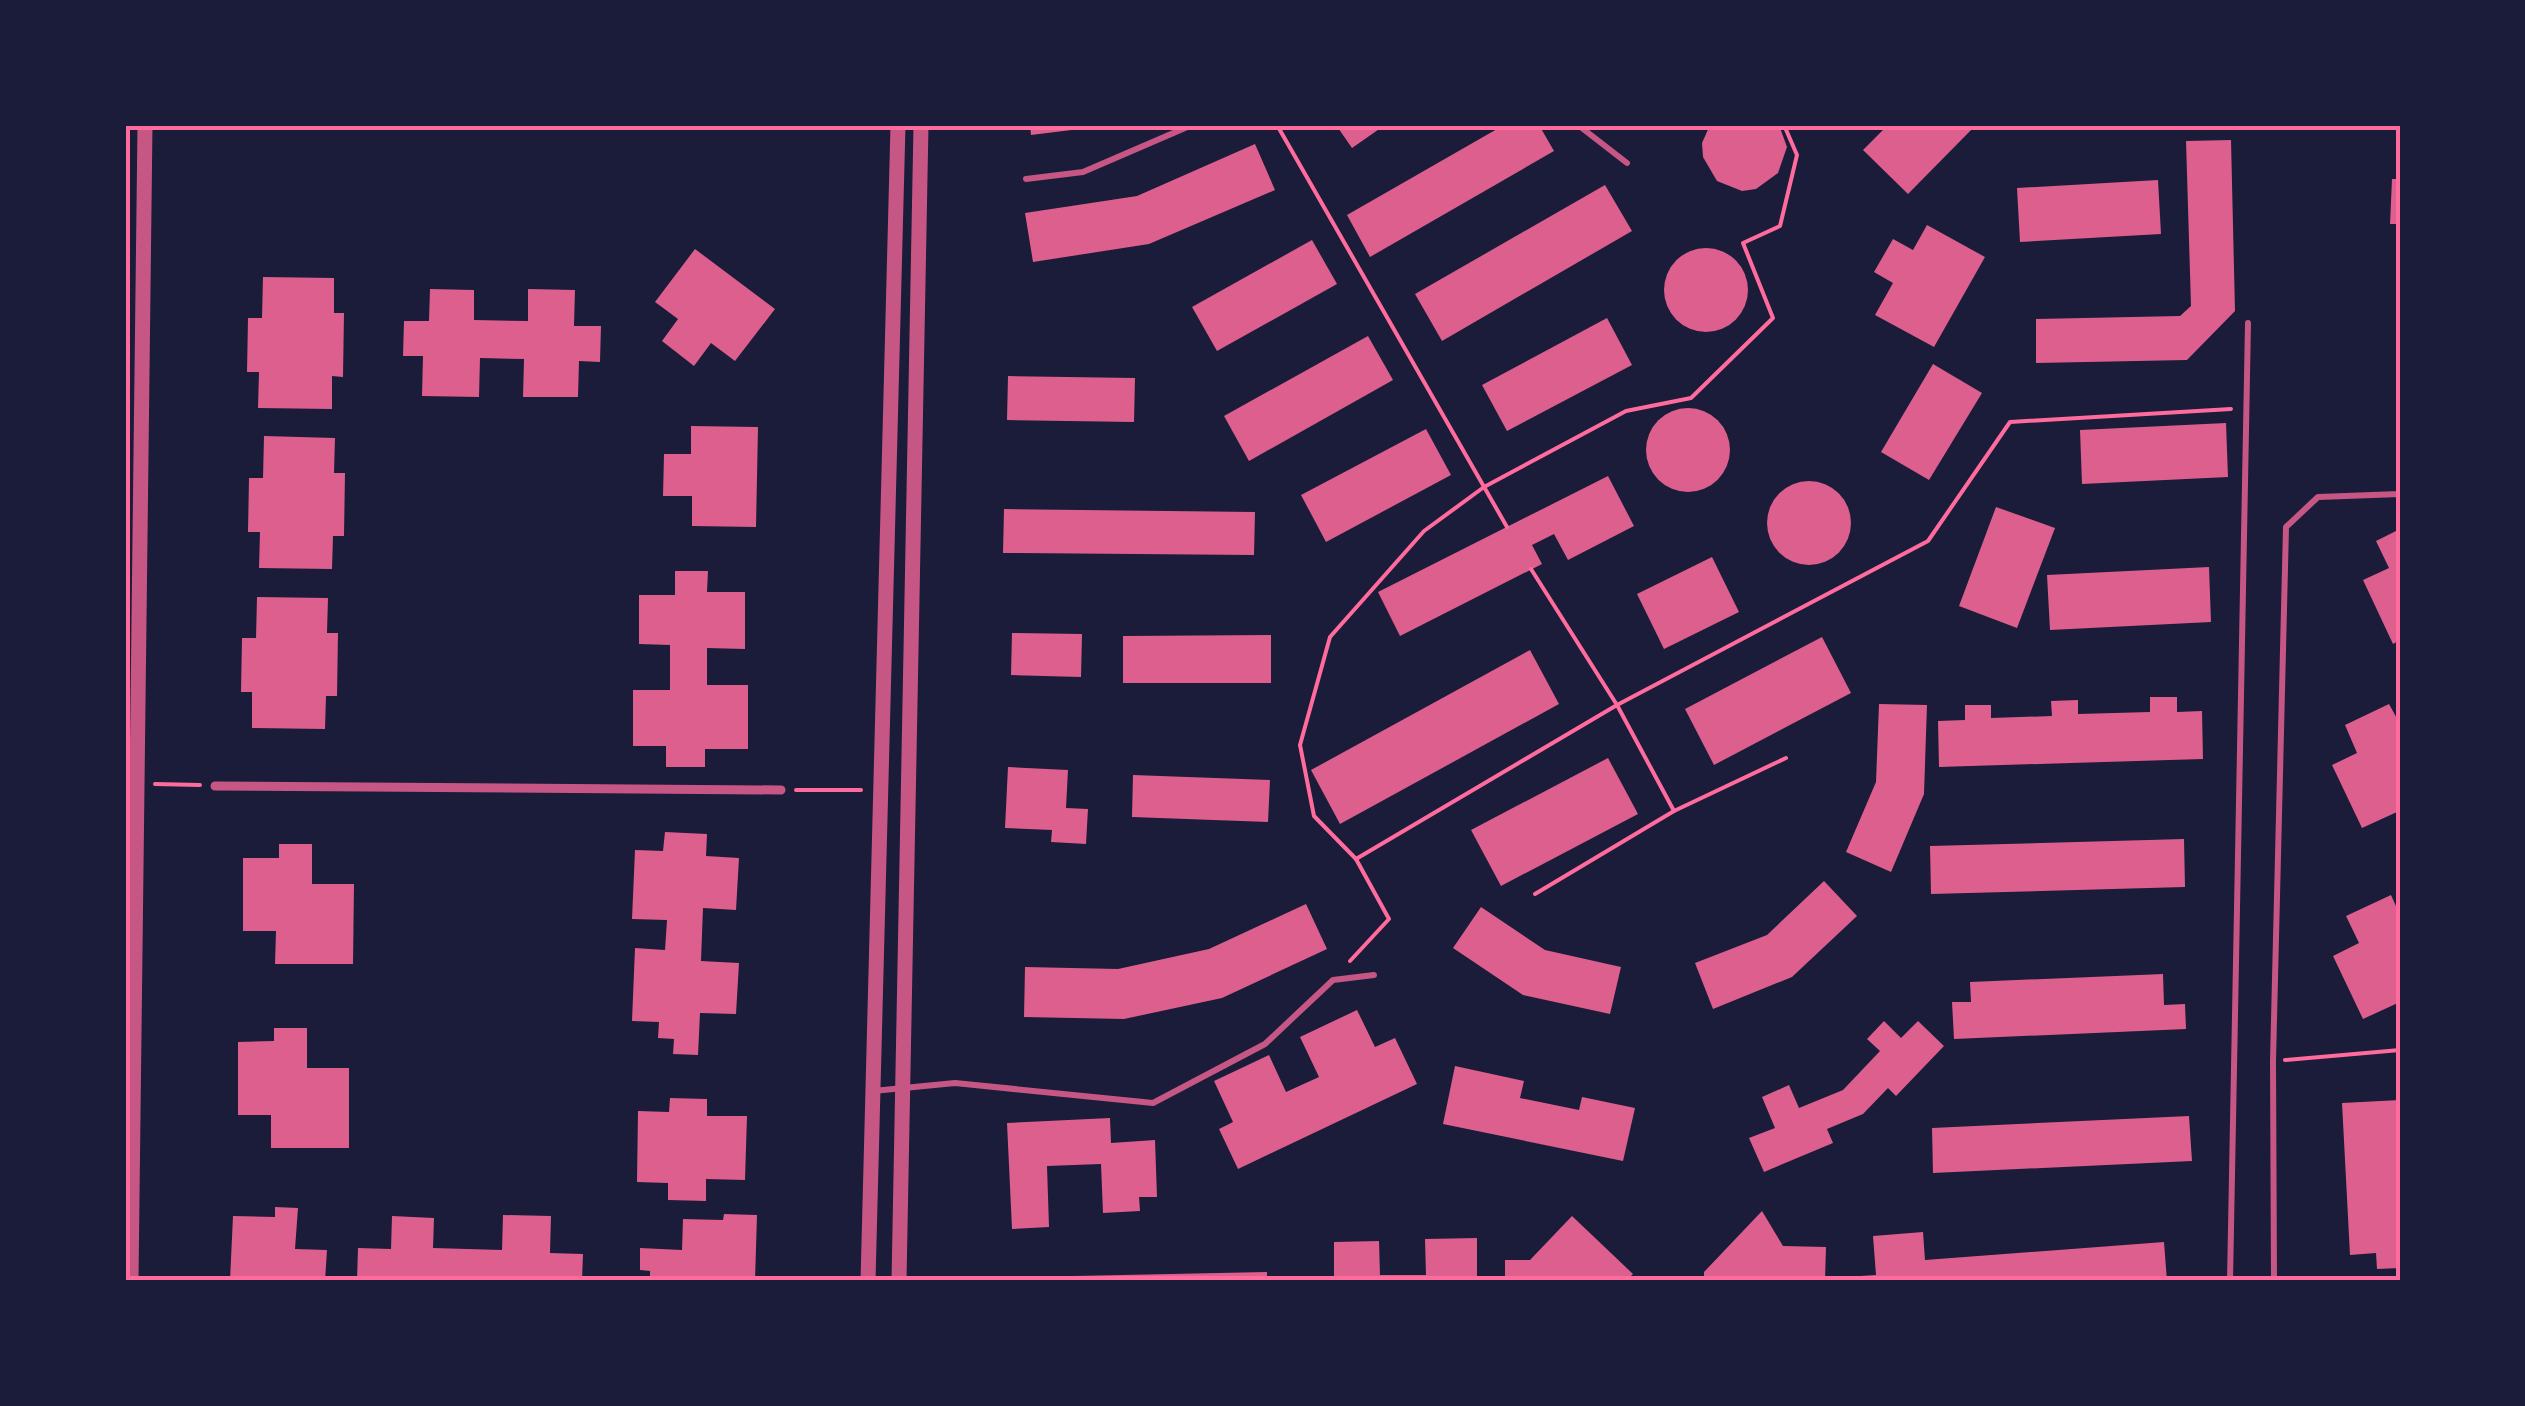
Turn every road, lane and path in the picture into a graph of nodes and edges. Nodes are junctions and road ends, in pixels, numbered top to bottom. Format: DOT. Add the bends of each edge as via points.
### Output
graph roads {
  1 [pos="145,125"];
  2 [pos="898,125"];
  3 [pos="922,125"];
  4 [pos="1192,125"];
  5 [pos="1277,125"];
  6 [pos="1578,125"];
  7 [pos="1784,125"];
  8 [pos="1627,163"];
  9 [pos="1026,178"];
  10 [pos="2248,323"];
  11 [pos="2246,408"];
  12 [pos="1484,487"];
  13 [pos="2400,494"];
  14 [pos="1508,527"];
  15 [pos="1531,570"];
  16 [pos="1617,705"];
  17 [pos="1786,758"];
  18 [pos="137,783"];
  19 [pos="215,786"];
  20 [pos="781,790"];
  21 [pos="881,790"];
  22 [pos="1674,811"];
  23 [pos="1356,860"];
  24 [pos="1535,894"];
  25 [pos="1374,974"];
  26 [pos="1333,980"];
  27 [pos="2400,1050"];
  28 [pos="2273,1061"];
  29 [pos="903,1088"];
  30 [pos="873,1090"];
  31 [pos="131,1281"];
  32 [pos="868,1281"];
  33 [pos="899,1281"];
  34 [pos="2230,1281"];
  35 [pos="2274,1281"];
  1 -- 18 [label="street"];
  2 -- 21 [label="street"];
  3 -- 29 [label="street"];
  4 -- 9 [label="lane" via="1082,172"];
  5 -- 12 [label="path"];
  6 -- 8 [label="lane"];
  7 -- 12 [label="path" via="1797,155 1780,226 1743,243 1774,318 1691,398 1626,411"];
  10 -- 11 [label="lane"];
  11 -- 16 [label="path" via="2010,422 1928,541"];
  11 -- 34 [label="lane"];
  12 -- 14 [label="path"];
  12 -- 23 [label="path" via="1424,531 1330,637 1300,746 1314,816"];
  13 -- 28 [label="lane" via="2318,497 2286,527"];
  15 -- 16 [label="path"];
  16 -- 22 [label="path"];
  16 -- 23 [label="path"];
  17 -- 22 [label="path"];
  18 -- 19 [label="path"];
  18 -- 31 [label="street"];
  19 -- 20 [label="street"];
  20 -- 21 [label="path"];
  21 -- 30 [label="street"];
  22 -- 24 [label="path"];
  23 -- 26 [label="path" via="1389,918"];
  25 -- 26 [label="lane"];
  26 -- 29 [label="lane" via="1265,1044 1153,1103 955,1084"];
  27 -- 28 [label="path"];
  28 -- 35 [label="lane"];
  29 -- 30 [label="lane"];
  29 -- 33 [label="street"];
  30 -- 32 [label="street"];
}
